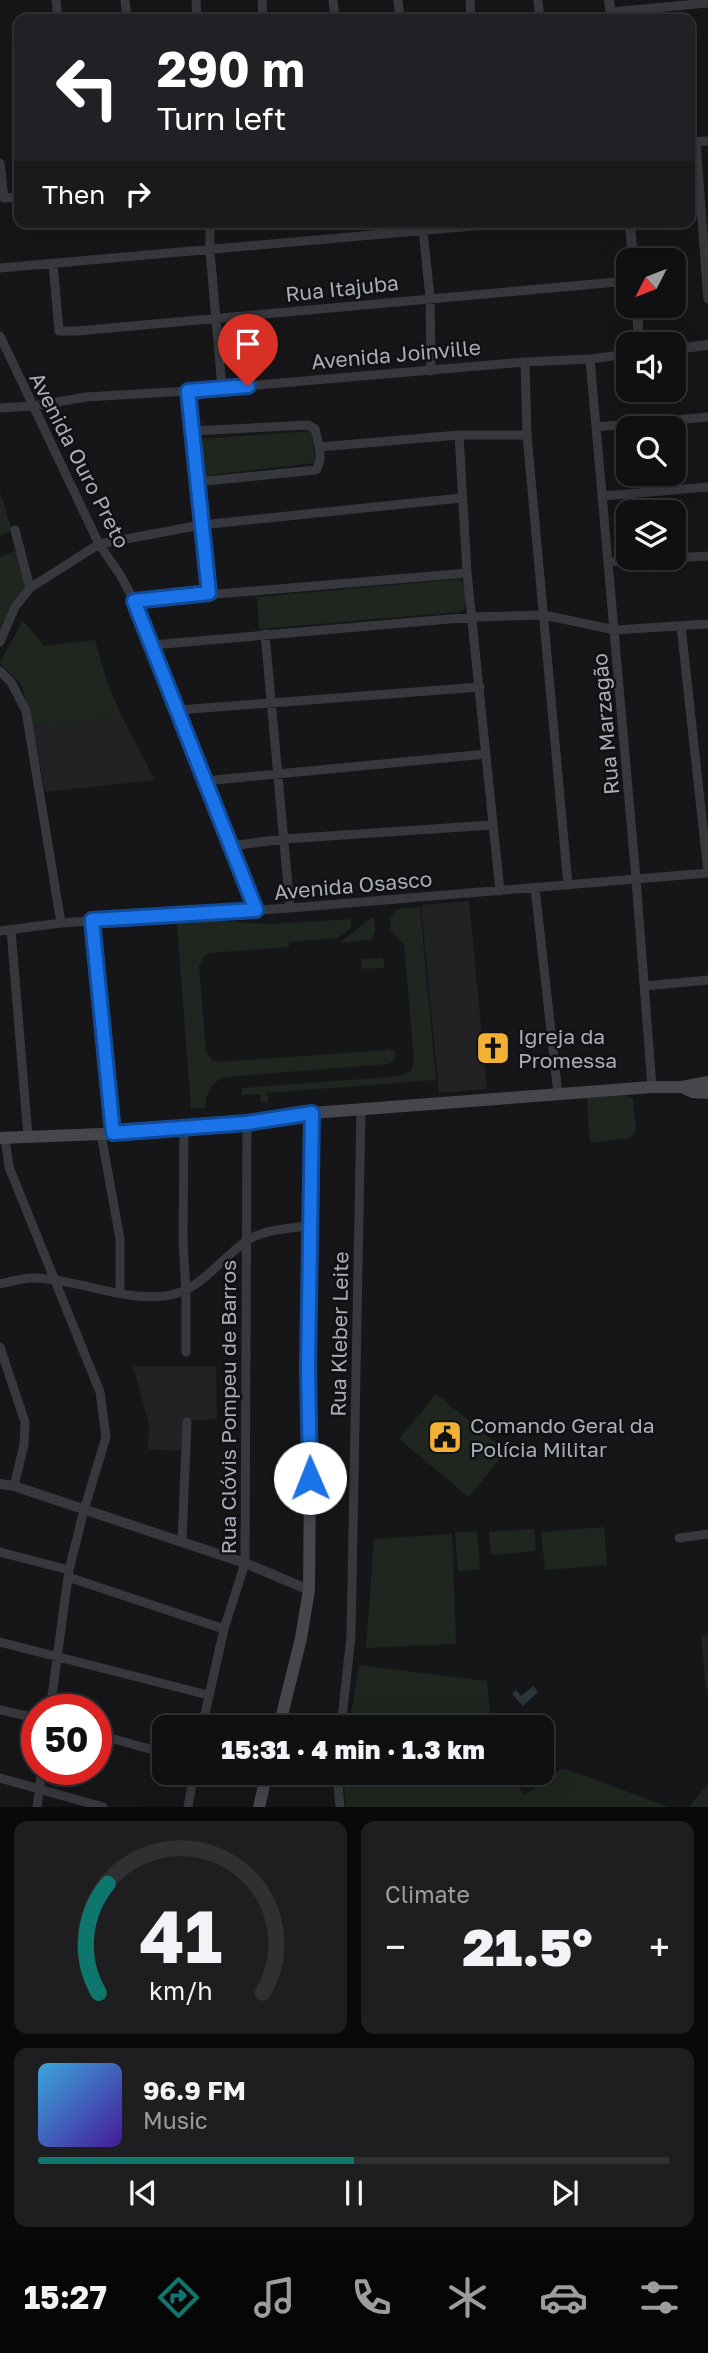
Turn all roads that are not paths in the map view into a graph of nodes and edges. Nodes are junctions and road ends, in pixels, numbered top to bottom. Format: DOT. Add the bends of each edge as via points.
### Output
graph roads {
  1 [pos="708,3"];
  2 [pos="626,14"];
  3 [pos="0,163"];
  4 [pos="695,163"];
  5 [pos="14,197"];
  6 [pos="210,228"];
  7 [pos="406,228"];
  8 [pos="423,228"];
  9 [pos="630,228"];
  10 [pos="632,248"];
  11 [pos="210,251"];
  12 [pos="53,263"];
  13 [pos="0,268"];
  14 [pos="616,282"];
  15 [pos="430,297"];
  16 [pos="708,299"];
  17 [pos="216,318"];
  18 [pos="0,336"];
  19 [pos="708,345"];
  20 [pos="686,348"];
  21 [pos="616,356"];
  22 [pos="590,359"];
  23 [pos="525,362"];
  24 [pos="431,371"];
  25 [pos="222,388"];
  26 [pos="188,391"];
  27 [pos="33,406"];
  28 [pos="0,408"];
  29 [pos="708,417"];
  30 [pos="596,427"];
  31 [pos="192,431"];
  32 [pos="459,435"];
  33 [pos="527,435"];
  34 [pos="319,447"];
  35 [pos="197,482"];
  36 [pos="708,487"];
  37 [pos="603,496"];
  38 [pos="461,498"];
  39 [pos="201,525"];
  40 [pos="15,530"];
  41 [pos="99,544"];
  42 [pos="708,556"];
  43 [pos="686,557"];
  44 [pos="608,562"];
  45 [pos="616,562"];
  46 [pos="467,573"];
  47 [pos="30,588"];
  48 [pos="209,593"];
  49 [pos="134,601"];
  50 [pos="544,615"];
  51 [pos="473,617"];
  52 [pos="708,624"];
  53 [pos="681,626"];
  54 [pos="615,630"];
  55 [pos="265,634"];
  56 [pos="0,642"];
  57 [pos="152,645"];
  58 [pos="0,671"];
  59 [pos="480,687"];
  60 [pos="271,704"];
  61 [pos="178,710"];
  62 [pos="486,754"];
  63 [pos="278,772"];
  64 [pos="204,781"];
  65 [pos="492,825"];
  66 [pos="284,839"];
  67 [pos="230,846"];
  68 [pos="708,873"];
  69 [pos="636,879"];
  70 [pos="568,885"];
  71 [pos="535,888"];
  72 [pos="500,891"];
  73 [pos="290,908"];
  74 [pos="256,910"];
  75 [pos="92,920"];
  76 [pos="61,923"];
  77 [pos="10,930"];
  78 [pos="0,931"];
  79 [pos="708,980"];
  80 [pos="645,986"];
  81 [pos="708,1082"];
  82 [pos="652,1087"];
  83 [pos="682,1087"];
  84 [pos="708,1093"];
  85 [pos="558,1094"];
  86 [pos="361,1110"];
  87 [pos="312,1113"];
  88 [pos="247,1123"];
  89 [pos="184,1128"];
  90 [pos="107,1134"];
  91 [pos="28,1137"];
  92 [pos="2,1138"];
  93 [pos="310,1225"];
  94 [pos="247,1241"];
  95 [pos="54,1280"];
  96 [pos="0,1284"];
  97 [pos="186,1291"];
  98 [pos="120,1293"];
  99 [pos="0,1347"];
  100 [pos="186,1352"];
  101 [pos="187,1422"];
  102 [pos="0,1483"];
  103 [pos="14,1486"];
  104 [pos="84,1510"];
  105 [pos="708,1534"];
  106 [pos="679,1538"];
  107 [pos="182,1541"];
  108 [pos="0,1552"];
  109 [pos="245,1563"];
  110 [pos="69,1574"];
  111 [pos="309,1590"];
  112 [pos="223,1629"];
  113 [pos="0,1642"];
  114 [pos="57,1656"];
  115 [pos="52,1694"];
  116 [pos="208,1695"];
  117 [pos="0,1710"];
  118 [pos="21,1715"];
  119 [pos="204,1715"];
  120 [pos="282,1715"];
  121 [pos="342,1715"];
  122 [pos="112,1739"];
  123 [pos="152,1750"];
  124 [pos="0,1778"];
  125 [pos="40,1785"];
  126 [pos="192,1785"];
  127 [pos="264,1785"];
  128 [pos="338,1785"];
  129 [pos="40,1790"];
  130 [pos="37,1807"];
  131 [pos="103,1807"];
  132 [pos="188,1807"];
  133 [pos="259,1807"];
  134 [pos="340,1807"];
  1 -- 2 [label="street"];
  3 -- 5 [label="street" via="4,198"];
  4 -- 16 [label="street"];
  6 -- 11 [label="street"];
  7 -- 11 [label="street"];
  8 -- 15 [label="street"];
  9 -- 10 [label="street"];
  11 -- 12 [label="street"];
  11 -- 17 [label="street"];
  12 -- 13 [label="street"];
  12 -- 17 [label="street, Rua Itajuba" via="59,331"];
  14 -- 15 [label="street, Rua Itajuba"];
  15 -- 17 [label="street, Rua Itajuba"];
  15 -- 24 [label="street"];
  17 -- 25 [label="street"];
  18 -- 27 [label="street, Avenida Ouro Preto"];
  19 -- 20 [label="street"];
  21 -- 22 [label="street, Avenida Joinville"];
  22 -- 23 [label="street, Avenida Joinville"];
  22 -- 30 [label="street, Rua Marzagão"];
  23 -- 24 [label="street, Avenida Joinville"];
  23 -- 33 [label="street"];
  24 -- 25 [label="street, Avenida Joinville"];
  25 -- 26 [label="street, Avenida Joinville"];
  26 -- 27 [label="street, Avenida Joinville" via="86,397"];
  26 -- 31 [label="street"];
  27 -- 28 [label="street, Avenida Joinville"];
  27 -- 41 [label="street, Avenida Ouro Preto"];
  29 -- 30 [label="street"];
  30 -- 37 [label="street, Rua Marzagão"];
  31 -- 34 [label="street" via="309,425 315,429"];
  31 -- 35 [label="street"];
  32 -- 33 [label="street"];
  32 -- 34 [label="street"];
  32 -- 38 [label="street"];
  33 -- 50 [label="street"];
  34 -- 35 [label="street" via="316,470"];
  35 -- 39 [label="street"];
  36 -- 37 [label="street"];
  37 -- 44 [label="street, Rua Marzagão"];
  38 -- 39 [label="street"];
  38 -- 46 [label="street"];
  39 -- 41 [label="street"];
  39 -- 48 [label="street"];
  40 -- 47 [label="street"];
  41 -- 47 [label="street"];
  41 -- 49 [label="street, Avenida Ouro Preto"];
  42 -- 43 [label="street"];
  44 -- 45 [label="street"];
  44 -- 54 [label="street, Rua Marzagão"];
  46 -- 48 [label="street"];
  46 -- 51 [label="street"];
  47 -- 56 [label="street" via="15,607"];
  48 -- 49 [label="street"];
  49 -- 57 [label="street, Avenida Ouro Preto"];
  50 -- 51 [label="street"];
  50 -- 54 [label="street"];
  50 -- 70 [label="street"];
  51 -- 55 [label="street"];
  51 -- 59 [label="street"];
  52 -- 53 [label="street"];
  53 -- 54 [label="street"];
  53 -- 68 [label="street"];
  54 -- 69 [label="street, Rua Marzagão"];
  55 -- 57 [label="street"];
  55 -- 60 [label="street"];
  57 -- 61 [label="street, Avenida Ouro Preto"];
  58 -- 76 [label="street" via="26,711"];
  59 -- 60 [label="street"];
  59 -- 62 [label="street"];
  60 -- 61 [label="street"];
  60 -- 63 [label="street"];
  61 -- 64 [label="street, Avenida Ouro Preto"];
  62 -- 63 [label="street"];
  62 -- 65 [label="street"];
  63 -- 64 [label="street"];
  63 -- 66 [label="street"];
  64 -- 67 [label="street, Avenida Ouro Preto"];
  65 -- 66 [label="street"];
  65 -- 72 [label="street"];
  66 -- 67 [label="street"];
  66 -- 73 [label="street"];
  67 -- 74 [label="street, Avenida Ouro Preto"];
  68 -- 69 [label="street, Avenida Osasco"];
  69 -- 70 [label="street, Avenida Osasco"];
  69 -- 80 [label="street, Rua Marzagão"];
  70 -- 71 [label="street, Avenida Osasco"];
  71 -- 72 [label="street, Avenida Osasco"];
  71 -- 85 [label="street"];
  72 -- 73 [label="street, Avenida Osasco"];
  73 -- 74 [label="street, Avenida Osasco"];
  74 -- 75 [label="street, Avenida Osasco"];
  75 -- 76 [label="street, Avenida Osasco"];
  75 -- 90 [label="street"];
  76 -- 77 [label="street, Avenida Osasco"];
  77 -- 78 [label="street, Avenida Osasco"];
  77 -- 91 [label="street"];
  79 -- 80 [label="street"];
  80 -- 82 [label="street, Rua Marzagão"];
  81 -- 83 [label="main road"];
  82 -- 83 [label="main road"];
  82 -- 85 [label="main road"];
  83 -- 84 [label="main road"];
  85 -- 86 [label="main road"];
  86 -- 87 [label="main road"];
  86 -- 121 [label="street, Rua Kleber Leite" via="351,1636"];
  87 -- 88 [label="main road"];
  87 -- 93 [label="main road"];
  88 -- 89 [label="main road"];
  88 -- 94 [label="street, Rua Clóvis Pompeu de Barros"];
  89 -- 90 [label="main road"];
  89 -- 97 [label="street"];
  90 -- 91 [label="main road"];
  90 -- 98 [label="street" via="120,1239"];
  91 -- 92 [label="main road"];
  92 -- 95 [label="street"];
  93 -- 94 [label="street" via="260,1234"];
  93 -- 111 [label="main road"];
  94 -- 97 [label="street"];
  94 -- 109 [label="street, Rua Clóvis Pompeu de Barros"];
  95 -- 96 [label="street"];
  95 -- 98 [label="street"];
  95 -- 104 [label="street" via="100,1392 106,1437"];
  97 -- 98 [label="street" via="145,1297"];
  97 -- 100 [label="street"];
  99 -- 103 [label="street" via="25,1422"];
  101 -- 107 [label="street"];
  102 -- 103 [label="street"];
  103 -- 104 [label="street"];
  104 -- 107 [label="street"];
  104 -- 110 [label="street"];
  105 -- 106 [label="street"];
  107 -- 109 [label="street"];
  108 -- 110 [label="street"];
  109 -- 111 [label="street"];
  109 -- 112 [label="street, Rua Clóvis Pompeu de Barros"];
  110 -- 112 [label="street"];
  110 -- 114 [label="street"];
  111 -- 120 [label="main road"];
  112 -- 116 [label="street, Rua Clóvis Pompeu de Barros"];
  113 -- 114 [label="street"];
  114 -- 115 [label="street"];
  114 -- 116 [label="street"];
  116 -- 119 [label="street, Rua Clóvis Pompeu de Barros"];
  117 -- 118 [label="street"];
  122 -- 123 [label="street"];
  124 -- 129 [label="street"];
  125 -- 129 [label="street"];
  126 -- 132 [label="street"];
  127 -- 133 [label="main road"];
  128 -- 134 [label="street"];
  129 -- 130 [label="street"];
  129 -- 131 [label="street"];
}
